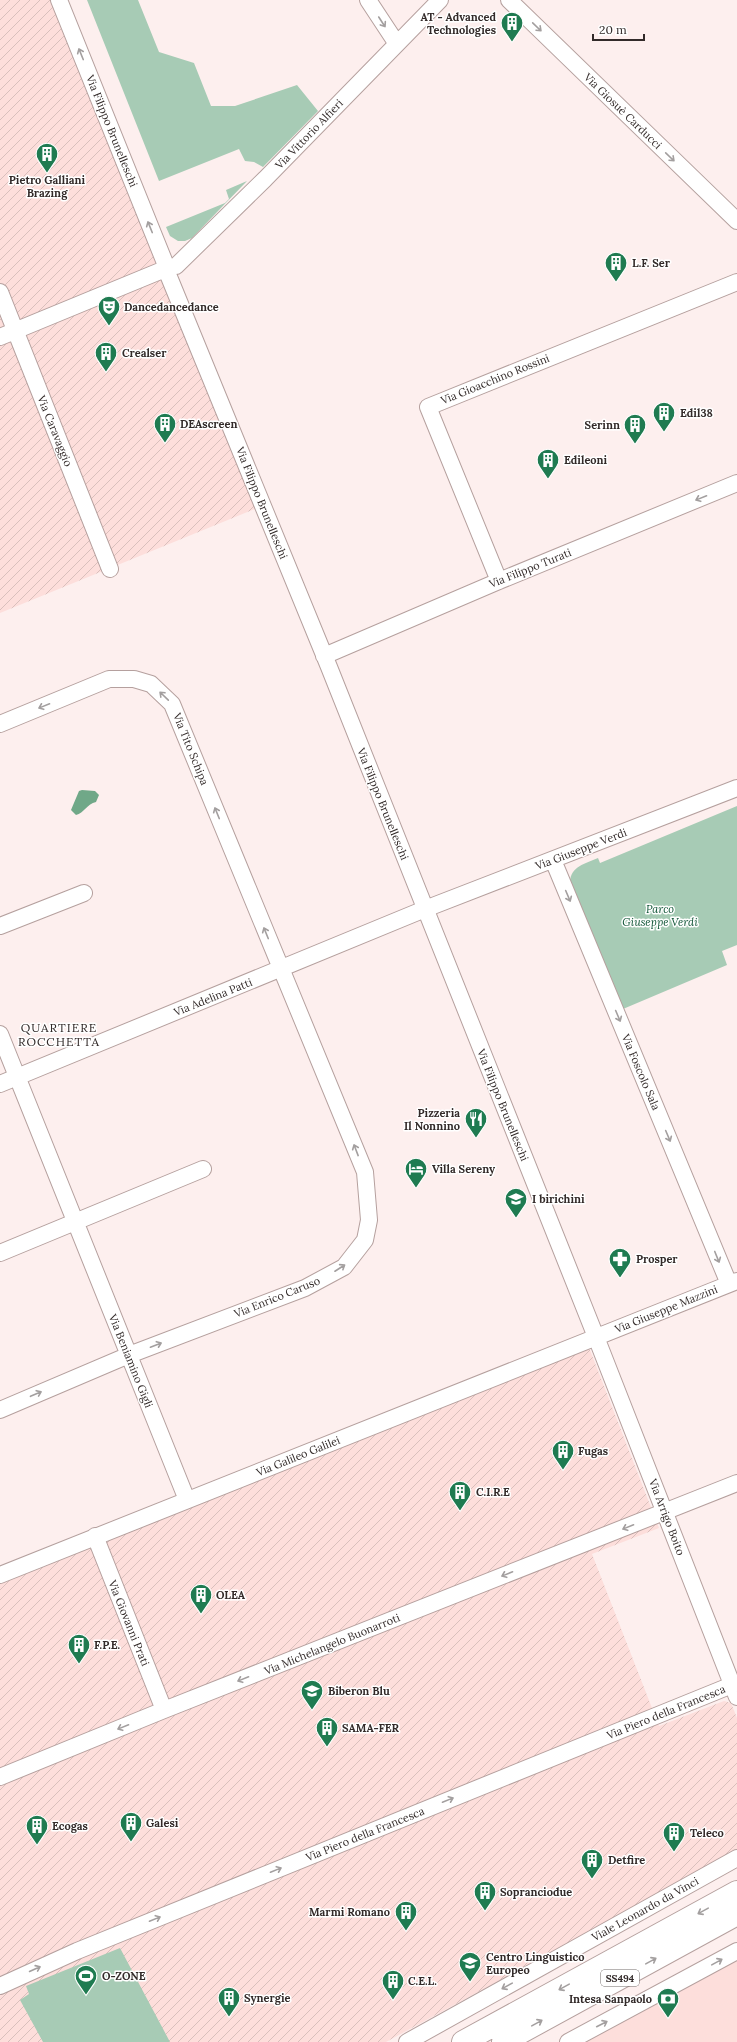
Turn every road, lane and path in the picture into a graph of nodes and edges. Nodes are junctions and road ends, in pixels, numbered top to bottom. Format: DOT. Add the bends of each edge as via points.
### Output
graph roads {
  1 [pos="59,0"];
  2 [pos="368,0"];
  3 [pos="440,0"];
  4 [pos="509,0"];
  5 [pos="397,44"];
  6 [pos="737,221"];
  7 [pos="168,267"];
  8 [pos="737,282"];
  9 [pos="0,292"];
  10 [pos="15,331"];
  11 [pos="0,337"];
  12 [pos="737,483"];
  13 [pos="110,569"];
  14 [pos="498,581"];
  15 [pos="324,656"];
  16 [pos="0,724"];
  17 [pos="737,788"];
  18 [pos="553,860"];
  19 [pos="84,893"];
  20 [pos="425,909"];
  21 [pos="0,926"];
  22 [pos="281,969"];
  23 [pos="0,1034"];
  24 [pos="17,1077"];
  25 [pos="0,1084"];
  26 [pos="203,1169"];
  27 [pos="76,1222"];
  28 [pos="0,1253"];
  29 [pos="733,1282"];
  30 [pos="596,1337"];
  31 [pos="129,1355"];
  32 [pos="0,1410"];
  33 [pos="737,1483"];
  34 [pos="187,1500"];
  35 [pos="665,1512"];
  36 [pos="95,1536"];
  37 [pos="0,1576"];
  38 [pos="735,1691"];
  39 [pos="164,1710"];
  40 [pos="0,1777"];
  41 [pos="737,1858"];
  42 [pos="737,1892"];
  43 [pos="737,1914"];
  44 [pos="737,1951"];
  45 [pos="0,1986"];
  46 [pos="407,2042"];
  47 [pos="463,2042"];
  48 [pos="502,2042"];
  49 [pos="568,2042"];
  7 -- 1 [label="street, Via Filippo Brunelleschi, one-way"];
  2 -- 5 [label="street, one-way"];
  3 -- 5 [label="street, Via Vittorio Alfieri"];
  4 -- 6 [label="street, Via Giosuè Carducci, one-way"];
  5 -- 7 [label="street, Via Vittorio Alfieri" via="270,173"];
  7 -- 10 [label="street"];
  7 -- 15 [label="street, Via Filippo Brunelleschi"];
  8 -- 14 [label="street, Via Gioacchino Rossini" via="428,407"];
  9 -- 10 [label="street, Via Caravaggio"];
  10 -- 11 [label="street"];
  10 -- 13 [label="street, Via Caravaggio"];
  12 -- 14 [label="street, Via Filippo Turati, one-way"];
  14 -- 15 [label="street, Via Filippo Turati"];
  15 -- 20 [label="street, Via Filippo Brunelleschi"];
  22 -- 16 [label="street, Via Tito Schipa, one-way" via="172,704 151,684 134,679 109,679"];
  17 -- 18 [label="street, Via Giuseppe Verdi"];
  18 -- 20 [label="street, Via Giuseppe Verdi"];
  18 -- 29 [label="street, Via Foscolo Sala, one-way"];
  19 -- 21 [label="street"];
  20 -- 22 [label="street, Via Adelina Patti"];
  20 -- 30 [label="street, Via Filippo Brunelleschi"];
  22 -- 24 [label="street, Via Adelina Patti"];
  31 -- 22 [label="street, Via Enrico Caruso, one-way" via="305,1288 344,1267 365,1240 369,1220 365,1172"];
  23 -- 24 [label="street, Via Beniamino Gigli"];
  24 -- 25 [label="street, Via Adelina Patti"];
  24 -- 27 [label="street, Via Beniamino Gigli"];
  26 -- 27 [label="street"];
  27 -- 28 [label="street"];
  27 -- 31 [label="street, Via Beniamino Gigli"];
  29 -- 30 [label="street, Via Giuseppe Mazzini"];
  30 -- 34 [label="street, Via Galileo Galilei"];
  30 -- 35 [label="street, Via Arrigo Boito"];
  32 -- 31 [label="street, Via Enrico Caruso, one-way"];
  31 -- 34 [label="street, Via Beniamino Gigli"];
  33 -- 35 [label="street, Via Michelangelo Buonarroti"];
  34 -- 36 [label="street, Via Galileo Galilei"];
  35 -- 38 [label="street, Via Arrigo Boito"];
  35 -- 39 [label="street, Via Michelangelo Buonarroti, one-way"];
  36 -- 37 [label="street, Via Galileo Galilei"];
  36 -- 39 [label="street, Via Giovanni Prati"];
  45 -- 38 [label="street, Via Piero della Francesca, one-way" via="77,1951"];
  39 -- 40 [label="street, Via Michelangelo Buonarroti, one-way"];
  41 -- 46 [label="street, Viale Leonardo da Vinci, one-way"];
  42 -- 47 [label="main road, SS494, one-way"];
  48 -- 43 [label="main road, SS494, one-way"];
  49 -- 44 [label="street, one-way"];
}
